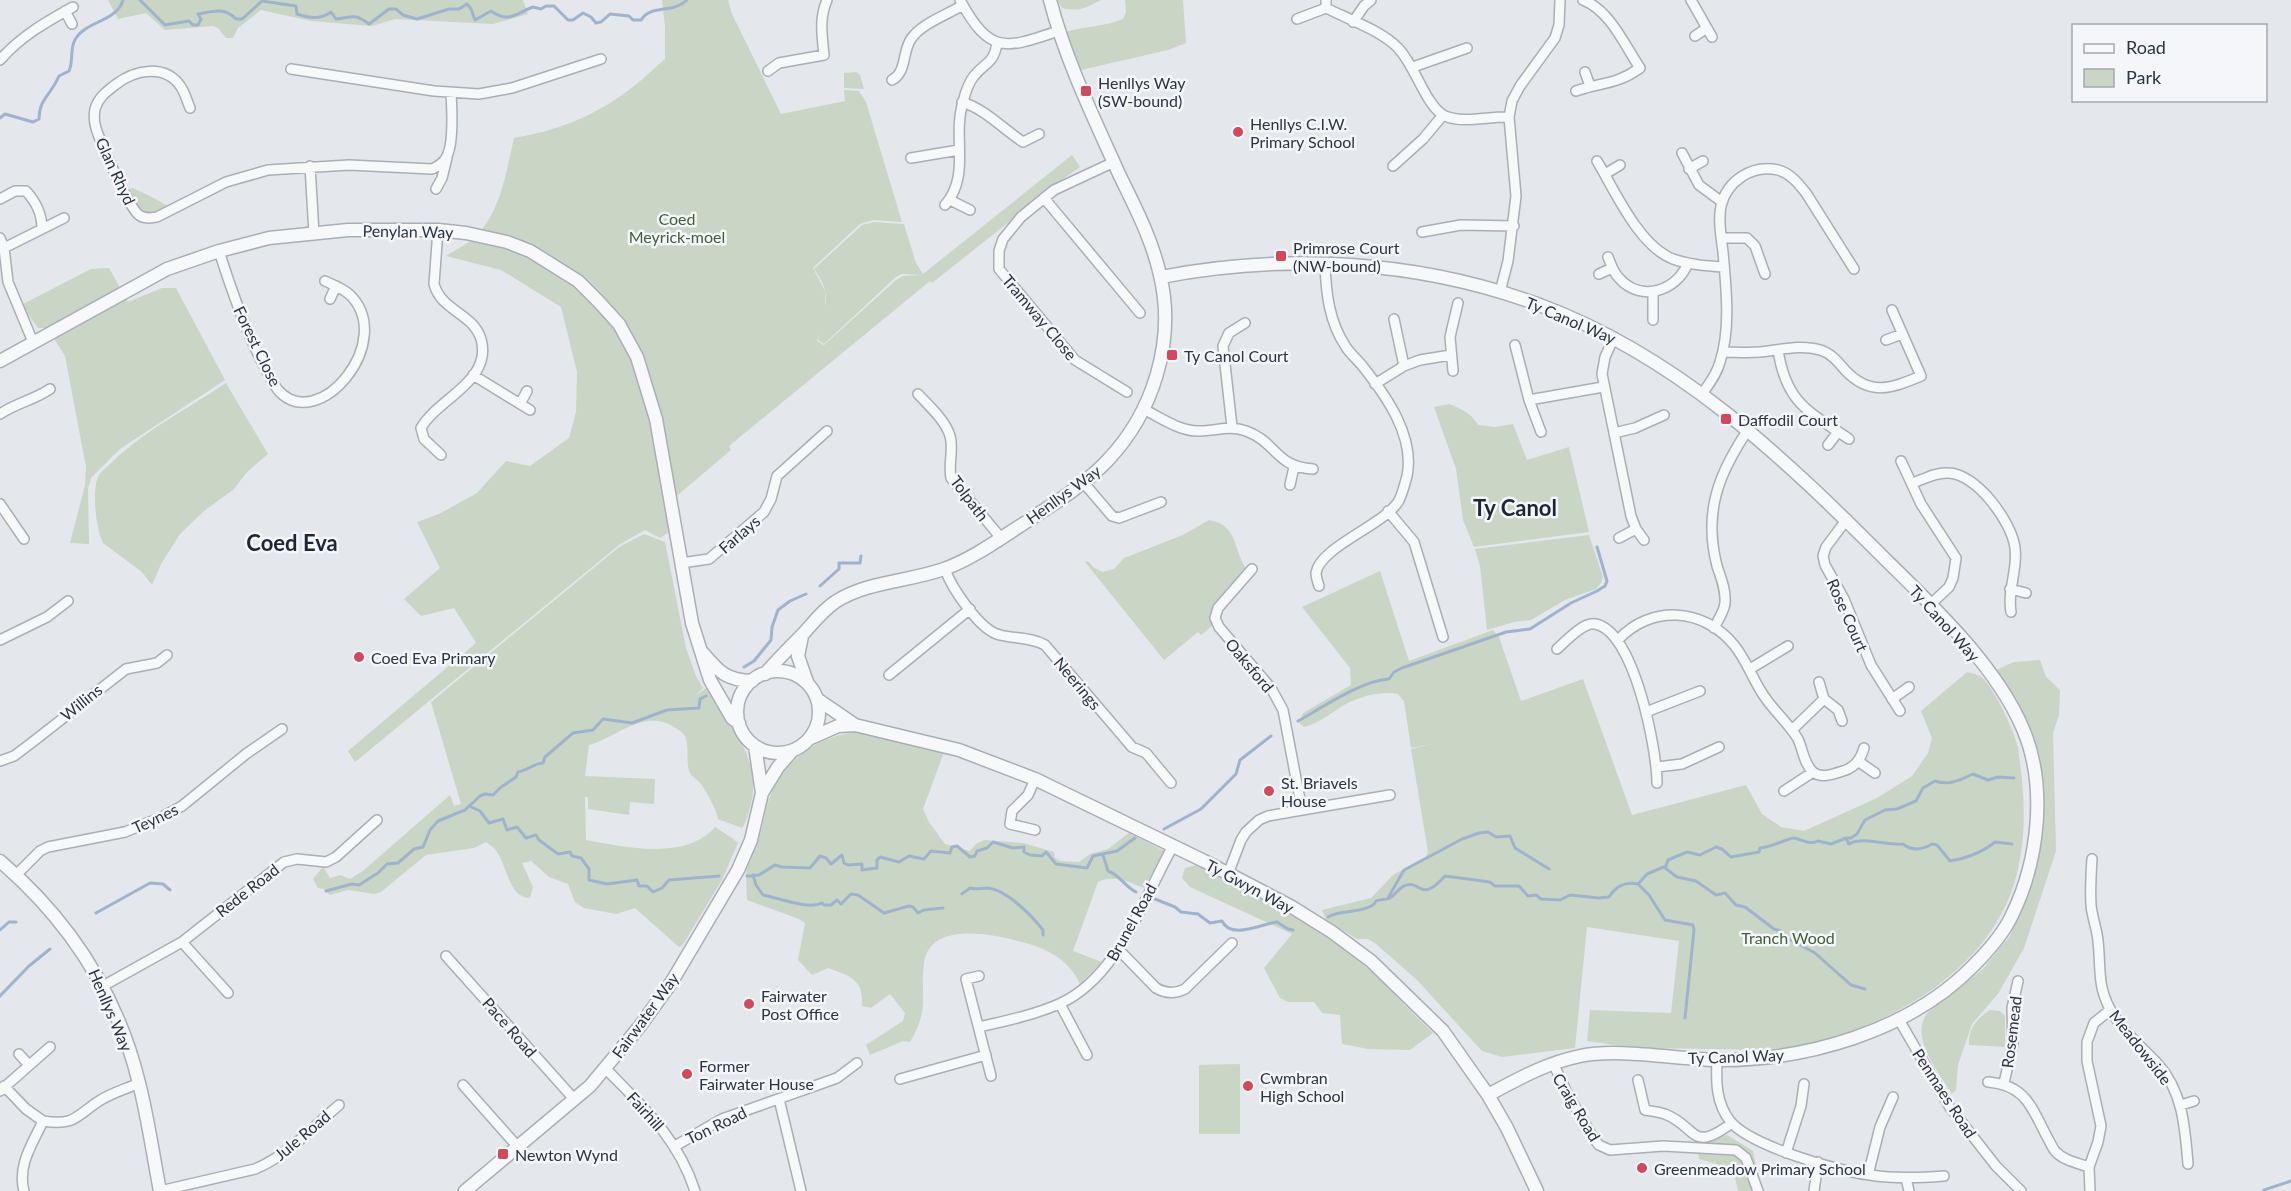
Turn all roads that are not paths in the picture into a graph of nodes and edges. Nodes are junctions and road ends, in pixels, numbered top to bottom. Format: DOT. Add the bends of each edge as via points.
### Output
graph roads {
  1 [pos="827,0"];
  2 [pos="1050,0"];
  3 [pos="1371,0"];
  4 [pos="1561,0"];
  5 [pos="1583,0"];
  6 [pos="1690,0"];
  7 [pos="962,3"];
  8 [pos="1326,4"];
  9 [pos="1297,19"];
  10 [pos="1353,22"];
  11 [pos="72,24"];
  12 [pos="1707,28"];
  13 [pos="1058,31"];
  14 [pos="1695,36"];
  15 [pos="1712,37"];
  16 [pos="997,43"];
  17 [pos="1467,48"];
  18 [pos="601,59"];
  19 [pos="0,60"];
  20 [pos="1413,67"];
  21 [pos="291,69"];
  22 [pos="768,71"];
  23 [pos="1584,72"];
  24 [pos="892,80"];
  25 [pos="1590,86"];
  26 [pos="1576,91"];
  27 [pos="451,93"];
  28 [pos="962,102"];
  29 [pos="190,108"];
  30 [pos="1443,115"];
  31 [pos="1509,117"];
  32 [pos="1039,134"];
  33 [pos="959,150"];
  34 [pos="1682,153"];
  35 [pos="447,156"];
  36 [pos="911,158"];
  37 [pos="1597,161"];
  38 [pos="1704,161"];
  39 [pos="1114,162"];
  40 [pos="1620,165"];
  41 [pos="310,166"];
  42 [pos="1393,166"];
  43 [pos="1689,169"];
  44 [pos="1605,174"];
  45 [pos="436,189"];
  46 [pos="1044,198"];
  47 [pos="0,199"];
  48 [pos="1722,202"];
  49 [pos="970,210"];
  50 [pos="64,218"];
  51 [pos="1514,226"];
  52 [pos="42,229"];
  53 [pos="438,230"];
  54 [pos="1422,232"];
  55 [pos="314,234"];
  56 [pos="1721,238"];
  57 [pos="2,243"];
  58 [pos="219,251"];
  59 [pos="1608,257"];
  60 [pos="1688,263"];
  61 [pos="1325,264"];
  62 [pos="1724,267"];
  63 [pos="1612,268"];
  64 [pos="1854,269"];
  65 [pos="1599,274"];
  66 [pos="1765,274"];
  67 [pos="1161,277"];
  68 [pos="325,281"];
  69 [pos="4,284"];
  70 [pos="336,286"];
  71 [pos="1500,292"];
  72 [pos="1653,292"];
  73 [pos="330,299"];
  74 [pos="1458,303"];
  75 [pos="1892,310"];
  76 [pos="1140,313"];
  77 [pos="1394,319"];
  78 [pos="1653,320"];
  79 [pos="1245,323"];
  80 [pos="1902,334"];
  81 [pos="1614,338"];
  82 [pos="1886,340"];
  83 [pos="33,342"];
  84 [pos="1515,345"];
  85 [pos="1778,350"];
  86 [pos="1723,352"];
  87 [pos="1451,355"];
  88 [pos="0,361"];
  89 [pos="1404,366"];
  90 [pos="1453,371"];
  91 [pos="473,375"];
  92 [pos="1375,384"];
  93 [pos="1603,387"];
  94 [pos="50,389"];
  95 [pos="527,392"];
  96 [pos="1127,392"];
  97 [pos="918,394"];
  98 [pos="1702,394"];
  99 [pos="1529,400"];
  100 [pos="520,404"];
  101 [pos="1143,409"];
  102 [pos="530,410"];
  103 [pos="0,414"];
  104 [pos="1664,415"];
  105 [pos="1232,427"];
  106 [pos="827,431"];
  107 [pos="1747,431"];
  108 [pos="1541,432"];
  109 [pos="1838,432"];
  110 [pos="1614,433"];
  111 [pos="1849,439"];
  112 [pos="1828,445"];
  113 [pos="441,456"];
  114 [pos="1901,461"];
  115 [pos="1294,466"];
  116 [pos="1313,469"];
  117 [pos="1083,482"];
  118 [pos="1913,483"];
  119 [pos="1290,485"];
  120 [pos="1161,502"];
  121 [pos="0,504"];
  122 [pos="1388,512"];
  123 [pos="1847,519"];
  124 [pos="1636,529"];
  125 [pos="24,538"];
  126 [pos="1001,538"];
  127 [pos="1619,538"];
  128 [pos="1644,540"];
  129 [pos="681,563"];
  130 [pos="1252,568"];
  131 [pos="945,569"];
  132 [pos="1319,586"];
  133 [pos="2010,589"];
  134 [pos="2026,593"];
  135 [pos="68,601"];
  136 [pos="1931,604"];
  137 [pos="970,609"];
  138 [pos="2011,612"];
  139 [pos="1714,628"];
  140 [pos="802,635"];
  141 [pos="1443,637"];
  142 [pos="0,640"];
  143 [pos="1618,640"];
  144 [pos="1788,646"];
  145 [pos="1557,649"];
  146 [pos="702,652"];
  147 [pos="167,655"];
  148 [pos="1750,669"];
  149 [pos="765,674"];
  150 [pos="889,675"];
  151 [pos="752,681"];
  152 [pos="1819,682"];
  153 [pos="808,684"];
  154 [pos="1909,687"];
  155 [pos="1700,691"];
  156 [pos="817,699"];
  157 [pos="1824,699"];
  158 [pos="1892,699"];
  159 [pos="1900,711"];
  160 [pos="1646,712"];
  161 [pos="1842,721"];
  162 [pos="739,723"];
  163 [pos="855,725"];
  164 [pos="282,729"];
  165 [pos="1791,730"];
  166 [pos="808,739"];
  167 [pos="755,746"];
  168 [pos="1719,747"];
  169 [pos="1864,748"];
  170 [pos="793,750"];
  171 [pos="0,760"];
  172 [pos="1858,761"];
  173 [pos="1657,767"];
  174 [pos="1813,772"];
  175 [pos="1875,773"];
  176 [pos="1035,779"];
  177 [pos="1171,783"];
  178 [pos="1657,783"];
  179 [pos="1784,791"];
  180 [pos="762,793"];
  181 [pos="1390,795"];
  182 [pos="1302,810"];
  183 [pos="377,820"];
  184 [pos="1035,830"];
  185 [pos="1173,846"];
  186 [pos="2092,859"];
  187 [pos="0,861"];
  188 [pos="1228,874"];
  189 [pos="16,875"];
  190 [pos="1219,940"];
  191 [pos="182,942"];
  192 [pos="1118,949"];
  193 [pos="446,956"];
  194 [pos="979,976"];
  195 [pos="2018,981"];
  196 [pos="103,986"];
  197 [pos="228,993"];
  198 [pos="1060,1004"];
  199 [pos="2110,1010"];
  200 [pos="1898,1018"];
  201 [pos="979,1028"];
  202 [pos="1081,1044"];
  203 [pos="50,1047"];
  204 [pos="1071,1050"];
  205 [pos="19,1054"];
  206 [pos="1087,1054"];
  207 [pos="986,1055"];
  208 [pos="1717,1060"];
  209 [pos="857,1063"];
  210 [pos="1552,1063"];
  211 [pos="28,1065"];
  212 [pos="605,1068"];
  213 [pos="991,1076"];
  214 [pos="900,1079"];
  215 [pos="1638,1080"];
  216 [pos="139,1083"];
  217 [pos="1988,1083"];
  218 [pos="2004,1083"];
  219 [pos="1804,1084"];
  220 [pos="463,1085"];
  221 [pos="2,1088"];
  222 [pos="1488,1095"];
  223 [pos="1893,1097"];
  224 [pos="779,1099"];
  225 [pos="574,1100"];
  226 [pos="2194,1101"];
  227 [pos="339,1105"];
  228 [pos="2181,1105"];
  229 [pos="43,1120"];
  230 [pos="1732,1124"];
  231 [pos="518,1146"];
  232 [pos="675,1146"];
  233 [pos="1786,1153"];
  234 [pos="1818,1162"];
  235 [pos="2188,1164"];
  236 [pos="2090,1167"];
  237 [pos="1868,1175"];
  238 [pos="1944,1176"];
  239 [pos="1906,1178"];
  240 [pos="24,1191"];
  241 [pos="160,1191"];
  242 [pos="465,1191"];
  243 [pos="695,1191"];
  244 [pos="801,1191"];
  245 [pos="1537,1191"];
  246 [pos="1758,1191"];
  247 [pos="1814,1191"];
  248 [pos="1909,1191"];
  249 [pos="2021,1191"];
  250 [pos="2090,1191"];
  1 -- 22 [label="street" via="821,26 824,55 780,63"];
  2 -- 13 [label="street, Henllys Way"];
  3 -- 10 [label="street"];
  4 -- 31 [label="street" via="1555,38 1520,86"];
  5 -- 25 [label="street" via="1608,20 1643,72"];
  6 -- 12 [label="street"];
  7 -- 16 [label="street" via="978,30"];
  7 -- 24 [label="street" via="912,37 898,76"];
  8 -- 9 [label="street"];
  8 -- 10 [label="street"];
  10 -- 20 [label="street" via="1396,45"];
  11 -- 19 [label="street" via="69,9 26,36"];
  12 -- 14 [label="street"];
  12 -- 15 [label="street"];
  13 -- 16 [label="street" via="1019,44"];
  13 -- 39 [label="street, Henllys Way"];
  16 -- 28 [label="street" via="996,53 973,76"];
  17 -- 20 [label="street"];
  18 -- 27 [label="street" via="493,93"];
  20 -- 30 [label="street" via="1432,104"];
  21 -- 27 [label="street"];
  23 -- 25 [label="street"];
  25 -- 26 [label="street"];
  27 -- 35 [label="street"];
  28 -- 32 [label="street" via="984,112 1023,142"];
  28 -- 33 [label="street"];
  29 -- 41 [label="street, Glan Rhyd" via="181,87 152,70 125,77 97,103 96,128 128,200 139,215 157,217 215,186 254,172"];
  30 -- 31 [label="street" via="1464,119"];
  30 -- 42 [label="street"];
  31 -- 51 [label="street" via="1516,196"];
  33 -- 36 [label="street"];
  33 -- 49 [label="street" via="960,176 948,203"];
  34 -- 43 [label="street"];
  35 -- 41 [label="street, Glan Rhyd" via="441,164 422,170"];
  35 -- 45 [label="street"];
  37 -- 44 [label="street"];
  38 -- 43 [label="street"];
  39 -- 46 [label="street, Tramway Close"];
  39 -- 67 [label="street, Henllys Way" via="1152,245"];
  40 -- 44 [label="street"];
  41 -- 55 [label="street"];
  43 -- 48 [label="street" via="1699,185"];
  44 -- 60 [label="street" via="1650,242 1671,258"];
  46 -- 76 [label="street"];
  46 -- 96 [label="street, Tramway Close" via="1003,239 999,269 1075,360"];
  47 -- 52 [label="street" via="26,190 40,211"];
  48 -- 56 [label="street"];
  48 -- 64 [label="street" via="1743,175 1766,169 1788,174 1806,193"];
  50 -- 52 [label="street"];
  51 -- 54 [label="street" via="1461,225"];
  51 -- 71 [label="street"];
  52 -- 57 [label="street"];
  53 -- 55 [label="street, Penylan Way"];
  53 -- 91 [label="street" via="434,284 440,298 478,332 483,352"];
  53 -- 129 [label="street, Penylan Way" via="466,233 530,251 578,281 619,324 637,357 656,419"];
  55 -- 58 [label="street, Penylan Way" via="269,238"];
  56 -- 62 [label="street"];
  56 -- 66 [label="street" via="1747,238 1755,246"];
  57 -- 69 [label="street"];
  58 -- 70 [label="street, Forest Close" via="257,352 278,390 293,399 313,400 334,390 350,374 359,357 363,321 348,294"];
  58 -- 83 [label="street, Penylan Way" via="167,269"];
  59 -- 63 [label="street"];
  60 -- 62 [label="street"];
  60 -- 72 [label="street" via="1672,286"];
  61 -- 67 [label="street, Ty Canol Way" via="1232,266"];
  61 -- 71 [label="street, Ty Canol Way" via="1435,276"];
  61 -- 92 [label="street" via="1326,293 1333,320 1346,347"];
  62 -- 86 [label="street"];
  63 -- 65 [label="street"];
  63 -- 72 [label="street" via="1628,286"];
  67 -- 101 [label="street, Henllys Way" via="1164,343"];
  68 -- 70 [label="street, Forest Close"];
  69 -- 83 [label="street"];
  70 -- 73 [label="street"];
  71 -- 81 [label="street, Ty Canol Way"];
  72 -- 78 [label="street"];
  74 -- 87 [label="street" via="1450,337"];
  75 -- 80 [label="street"];
  77 -- 89 [label="street"];
  79 -- 105 [label="street" via="1229,333 1223,346"];
  80 -- 82 [label="street"];
  80 -- 85 [label="street" via="1925,375 1898,386 1866,386 1820,350"];
  81 -- 93 [label="street" via="1603,365"];
  81 -- 98 [label="street, Ty Canol Way" via="1650,357"];
  83 -- 88 [label="street, Penylan Way"];
  84 -- 99 [label="street"];
  85 -- 86 [label="street"];
  85 -- 109 [label="street" via="1790,391"];
  86 -- 98 [label="street"];
  87 -- 89 [label="street"];
  87 -- 90 [label="street"];
  89 -- 92 [label="street"];
  91 -- 100 [label="street"];
  91 -- 113 [label="street" via="423,424 421,434 437,444"];
  92 -- 122 [label="street" via="1399,420 1406,446 1407,474 1398,502"];
  93 -- 99 [label="street"];
  93 -- 110 [label="street"];
  94 -- 103 [label="street"];
  95 -- 100 [label="street"];
  97 -- 126 [label="street, Tolpath" via="951,436 951,478"];
  98 -- 107 [label="street, Ty Canol Way"];
  99 -- 108 [label="street"];
  100 -- 102 [label="street"];
  101 -- 105 [label="street" via="1191,430"];
  101 -- 117 [label="street, Henllys Way" via="1116,450"];
  104 -- 110 [label="street"];
  105 -- 115 [label="street" via="1255,435"];
  106 -- 129 [label="street, Farlays" via="777,476 764,512 709,560"];
  107 -- 123 [label="street, Ty Canol Way"];
  107 -- 139 [label="street" via="1726,465 1713,508 1713,547 1725,603"];
  109 -- 111 [label="street"];
  109 -- 112 [label="street"];
  110 -- 124 [label="street"];
  114 -- 118 [label="street"];
  115 -- 116 [label="street"];
  115 -- 119 [label="street"];
  117 -- 120 [label="street" via="1112,516 1119,518"];
  117 -- 126 [label="street, Henllys Way"];
  118 -- 133 [label="street" via="1947,472 1964,476 1977,485 2013,539 2015,560"];
  118 -- 136 [label="street" via="1921,504 1956,558 1949,586"];
  121 -- 125 [label="street"];
  122 -- 132 [label="street" via="1323,558 1316,574"];
  122 -- 141 [label="street" via="1414,542"];
  123 -- 136 [label="street, Ty Canol Way"];
  123 -- 158 [label="street, Rose Court" via="1826,547 1825,565 1844,599 1871,665"];
  124 -- 127 [label="street"];
  124 -- 128 [label="street"];
  126 -- 131 [label="street, Henllys Way"];
  129 -- 146 [label="street, Penylan Way" via="692,623"];
  130 -- 182 [label="street, Oaksford" via="1215,618 1271,688 1283,710"];
  131 -- 137 [label="street, Neerings"];
  131 -- 140 [label="street, Henllys Way" via="863,588 822,612"];
  133 -- 134 [label="street"];
  133 -- 138 [label="street"];
  135 -- 142 [label="street" via="47,617"];
  136 -- 200 [label="street, Ty Canol Way" via="1992,676 2013,708 2031,754 2036,821 2026,879 2012,916 1998,938 1958,981"];
  137 -- 150 [label="street"];
  137 -- 177 [label="street, Neerings" via="991,632 1045,645 1132,747 1146,753"];
  139 -- 143 [label="street" via="1673,614 1644,619"];
  139 -- 148 [label="street" via="1735,646"];
  140 -- 149 [label="street, Henllys Way"];
  140 -- 153 [label="street" via="798,656"];
  143 -- 145 [label="street" via="1594,623"];
  143 -- 160 [label="street"];
  144 -- 148 [label="street"];
  146 -- 151 [label="street, Penylan Way" via="722,674"];
  146 -- 162 [label="street, Penylan Way" via="710,680 732,718"];
  147 -- 171 [label="street, Willins" via="157,663 119,673 14,756"];
  148 -- 165 [label="street" via="1764,696"];
  149 -- 151 [label="street"];
  149 -- 153 [label="street" via="787,672"];
  151 -- 162 [label="street" via="741,696"];
  152 -- 157 [label="street"];
  153 -- 156 [label="street"];
  154 -- 158 [label="street"];
  155 -- 160 [label="street"];
  156 -- 163 [label="street, Ty Gwyn Way"];
  156 -- 166 [label="street" via="818,721"];
  157 -- 161 [label="street" via="1838,710"];
  157 -- 165 [label="street"];
  158 -- 159 [label="street, Rose Court"];
  160 -- 173 [label="street"];
  162 -- 167 [label="street"];
  163 -- 166 [label="street, Ty Gwyn Way" via="838,726"];
  163 -- 176 [label="street, Ty Gwyn Way" via="959,750"];
  164 -- 189 [label="street, Teynes" via="162,817 125,832 48,847"];
  165 -- 174 [label="street"];
  166 -- 170 [label="street"];
  167 -- 170 [label="street" via="769,752"];
  167 -- 180 [label="street, Fairwater Way"];
  168 -- 173 [label="street" via="1682,764"];
  169 -- 172 [label="street"];
  170 -- 180 [label="street, Fairwater Way"];
  172 -- 174 [label="street" via="1847,770 1829,775 1818,776"];
  172 -- 175 [label="street"];
  173 -- 178 [label="street"];
  174 -- 179 [label="street"];
  176 -- 184 [label="street" via="1028,795 1012,811 1010,824"];
  176 -- 185 [label="street, Ty Gwyn Way"];
  180 -- 212 [label="street, Fairwater Way" via="751,840 738,870 656,1006"];
  181 -- 182 [label="street"];
  182 -- 188 [label="street" via="1268,816 1252,825 1241,840"];
  183 -- 191 [label="street, Rede Road" via="326,862 284,862"];
  185 -- 188 [label="street, Ty Gwyn Way"];
  185 -- 192 [label="street, Brunel Road"];
  186 -- 199 [label="street, Meadowside" via="2091,904 2098,939 2099,982"];
  187 -- 189 [label="street, Henllys Way"];
  188 -- 222 [label="street, Ty Gwyn Way" via="1292,907 1371,961 1443,1031"];
  189 -- 196 [label="street, Henllys Way" via="60,921"];
  190 -- 192 [label="street" via="1229,945 1177,993 1156,988"];
  191 -- 196 [label="street, Rede Road"];
  191 -- 197 [label="street"];
  192 -- 198 [label="street, Brunel Road" via="1094,980"];
  193 -- 225 [label="street, Pace Road"];
  194 -- 201 [label="street" via="966,979"];
  195 -- 218 [label="street, Rosemead" via="2012,1008 2013,1042"];
  196 -- 216 [label="street, Henllys Way"];
  198 -- 201 [label="street, Brunel Road"];
  198 -- 202 [label="street"];
  199 -- 228 [label="street, Meadowside" via="2167,1075"];
  199 -- 236 [label="street" via="2094,1023 2087,1042 2086,1061 2101,1126"];
  200 -- 208 [label="street, Ty Canol Way" via="1824,1048 1767,1058"];
  200 -- 249 [label="street, Penmaes Road" via="1949,1106"];
  201 -- 207 [label="street"];
  202 -- 204 [label="street"];
  202 -- 206 [label="street"];
  203 -- 211 [label="street"];
  205 -- 211 [label="street"];
  207 -- 213 [label="street"];
  207 -- 214 [label="street" via="910,1071"];
  208 -- 210 [label="street, Ty Canol Way" via="1610,1054"];
  208 -- 230 [label="street" via="1717,1094"];
  209 -- 224 [label="street, Ton Road" via="837,1078"];
  210 -- 222 [label="street, Ty Canol Way"];
  210 -- 246 [label="street, Craig Road" via="1599,1145 1610,1150 1663,1146 1736,1150 1746,1158"];
  211 -- 221 [label="street"];
  212 -- 225 [label="street, Fairwater Way"];
  212 -- 232 [label="street, Fairhill" via="662,1127"];
  215 -- 230 [label="street" via="1645,1110 1666,1114 1694,1136 1717,1134"];
  216 -- 229 [label="street" via="100,1100 75,1120"];
  216 -- 241 [label="street, Henllys Way"];
  217 -- 218 [label="street, Rosemead"];
  218 -- 236 [label="street, Rosemead" via="2030,1103 2055,1152"];
  219 -- 233 [label="street"];
  220 -- 231 [label="street"];
  221 -- 229 [label="street"];
  222 -- 245 [label="street, Ty Gwyn Way"];
  223 -- 237 [label="street" via="1880,1127"];
  224 -- 232 [label="street, Ton Road" via="722,1119"];
  224 -- 244 [label="street"];
  225 -- 231 [label="street, Fairwater Way"];
  226 -- 228 [label="street"];
  227 -- 241 [label="street, Jule Road" via="266,1164"];
  228 -- 235 [label="street, Meadowside"];
  229 -- 240 [label="street" via="25,1160"];
  230 -- 233 [label="street" via="1755,1140"];
  231 -- 242 [label="street, Fairwater Way"];
  232 -- 243 [label="street, Fairhill"];
  233 -- 234 [label="street"];
  234 -- 237 [label="street"];
  234 -- 247 [label="street"];
  236 -- 250 [label="street"];
  237 -- 239 [label="street"];
  238 -- 239 [label="street"];
  239 -- 248 [label="street"];
}
